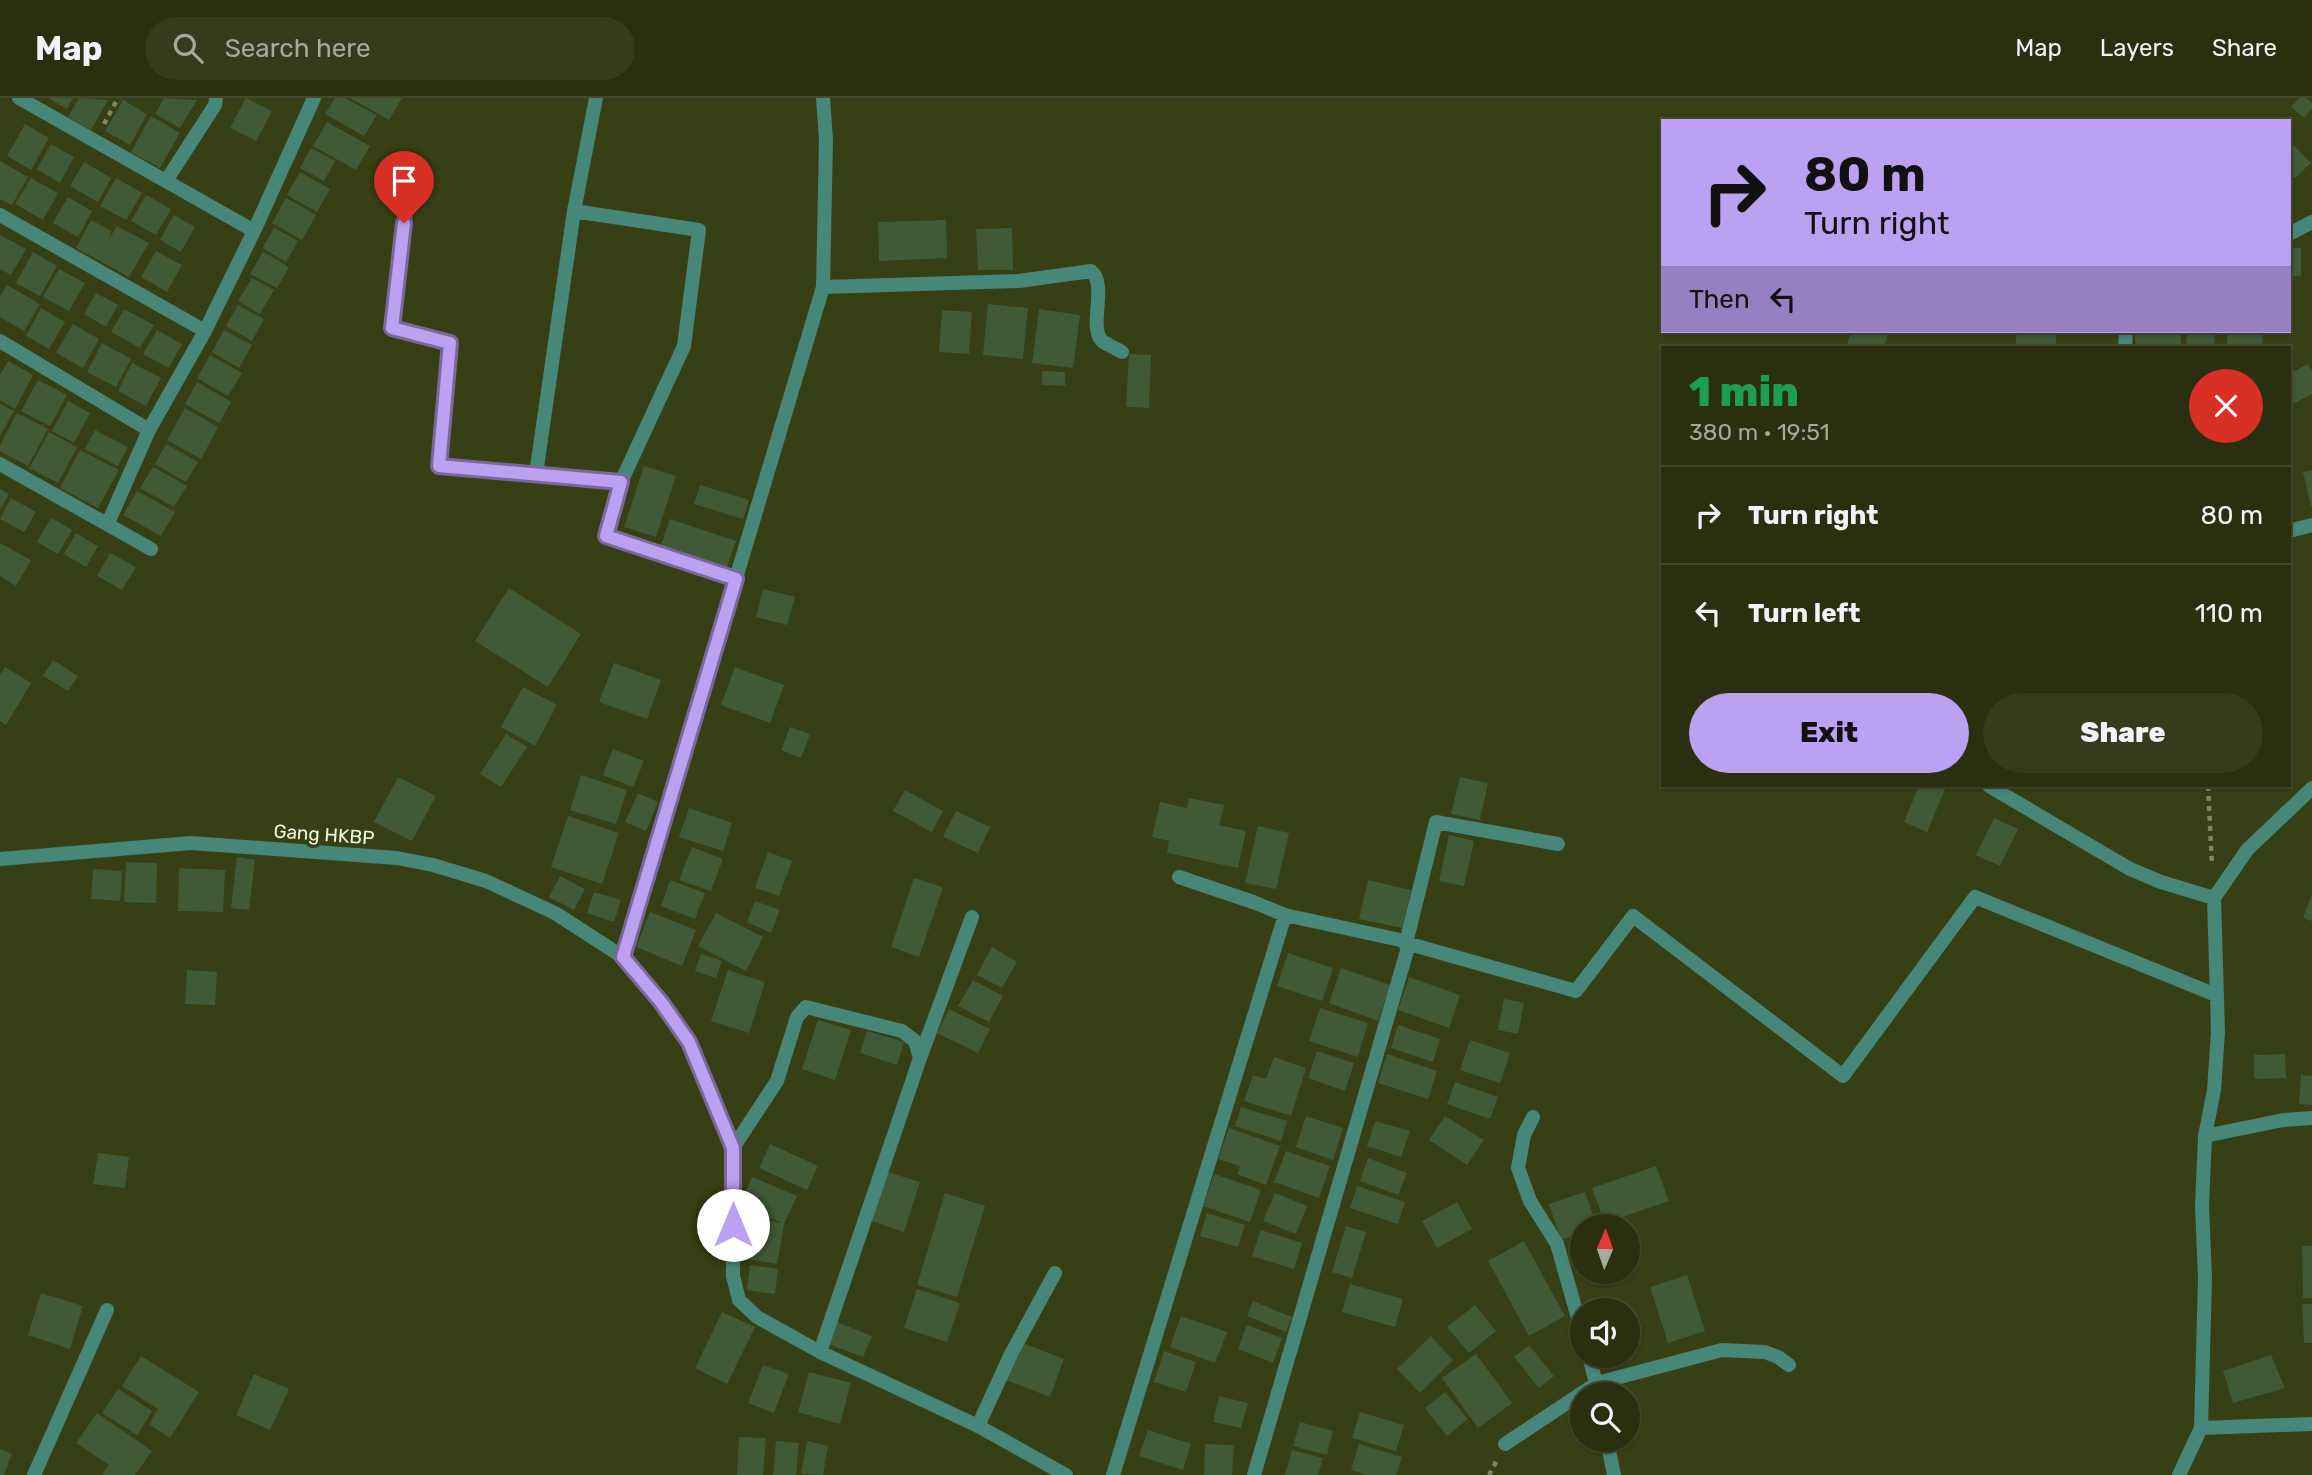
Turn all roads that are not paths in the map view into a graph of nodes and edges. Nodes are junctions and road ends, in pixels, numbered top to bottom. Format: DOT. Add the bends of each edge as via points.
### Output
graph roads {
  1 [pos="216,98"];
  2 [pos="314,98"];
  3 [pos="596,98"];
  4 [pos="811,98"];
  5 [pos="823,98"];
  6 [pos="30,100"];
  7 [pos="411,170"];
  8 [pos="166,181"];
  9 [pos="573,211"];
  10 [pos="0,215"];
  11 [pos="2312,222"];
  12 [pos="254,231"];
  13 [pos="2291,233"];
  14 [pos="823,287"];
  15 [pos="205,331"];
  16 [pos="0,341"];
  17 [pos="1122,352"];
  18 [pos="149,430"];
  19 [pos="0,464"];
  20 [pos="536,474"];
  21 [pos="621,482"];
  22 [pos="108,523"];
  23 [pos="2312,525"];
  24 [pos="2291,530"];
  25 [pos="151,549"];
  26 [pos="736,579"];
  27 [pos="1991,787"];
  28 [pos="2312,788"];
  29 [pos="1558,844"];
  30 [pos="0,859"];
  31 [pos="1180,877"];
  32 [pos="2214,898"];
  33 [pos="1285,915"];
  34 [pos="972,917"];
  35 [pos="1406,943"];
  36 [pos="623,957"];
  37 [pos="2216,995"];
  38 [pos="920,1058"];
  39 [pos="1533,1117"];
  40 [pos="2312,1118"];
  41 [pos="2205,1136"];
  42 [pos="733,1148"];
  43 [pos="1055,1273"];
  44 [pos="1572,1298"];
  45 [pos="107,1310"];
  46 [pos="820,1352"];
  47 [pos="1789,1365"];
  48 [pos="1620,1382"];
  49 [pos="1570,1404"];
  50 [pos="2312,1424"];
  51 [pos="978,1426"];
  52 [pos="2201,1428"];
  53 [pos="1505,1444"];
  54 [pos="1609,1452"];
  55 [pos="2184,1473"];
  56 [pos="34,1475"];
  57 [pos="1066,1475"];
  58 [pos="1113,1475"];
  59 [pos="1254,1475"];
  60 [pos="1614,1475"];
  1 -- 8 [label="street"];
  2 -- 12 [label="street"];
  3 -- 9 [label="street"];
  4 -- 5 [label="street"];
  5 -- 14 [label="street"];
  6 -- 8 [label="street"];
  7 -- 20 [label="street" via="392,328 450,343 439,466"];
  8 -- 12 [label="street"];
  9 -- 20 [label="street"];
  9 -- 21 [label="street" via="699,230 684,346"];
  10 -- 15 [label="street"];
  11 -- 13 [label="street"];
  12 -- 15 [label="street"];
  14 -- 17 [label="street" via="1018,281 1091,271 1097,277 1099,333"];
  14 -- 26 [label="street"];
  15 -- 18 [label="street"];
  16 -- 18 [label="street"];
  18 -- 22 [label="street"];
  19 -- 22 [label="street"];
  20 -- 21 [label="street"];
  21 -- 26 [label="street" via="606,536"];
  22 -- 25 [label="street"];
  23 -- 24 [label="street"];
  26 -- 36 [label="street"];
  27 -- 32 [label="street" via="2130,869"];
  28 -- 32 [label="street" via="2247,850"];
  29 -- 35 [label="street" via="1436,822"];
  30 -- 36 [label="street, Gang HKBP" via="191,843 397,858 486,881 555,913"];
  31 -- 33 [label="street"];
  32 -- 37 [label="street"];
  33 -- 35 [label="street"];
  33 -- 58 [label="street"];
  34 -- 38 [label="street"];
  35 -- 37 [label="street" via="1576,991 1633,916 1843,1076 1975,897"];
  35 -- 59 [label="street"];
  36 -- 42 [label="street, Gang HKBP" via="689,1042"];
  37 -- 41 [label="street" via="2214,1090"];
  38 -- 42 [label="street" via="915,1041 902,1031 806,1007 797,1017 777,1081"];
  38 -- 46 [label="street"];
  39 -- 44 [label="street" via="1518,1168 1530,1201 1557,1244"];
  40 -- 41 [label="street"];
  41 -- 52 [label="street"];
  42 -- 46 [label="street" via="733,1276 739,1300 757,1317"];
  43 -- 51 [label="street"];
  45 -- 56 [label="street"];
  46 -- 51 [label="street"];
  47 -- 48 [label="street" via="1765,1352 1722,1350"];
  49 -- 53 [label="street"];
  50 -- 52 [label="street"];
  51 -- 57 [label="street"];
  52 -- 55 [label="street"];
  54 -- 60 [label="street"];
}
